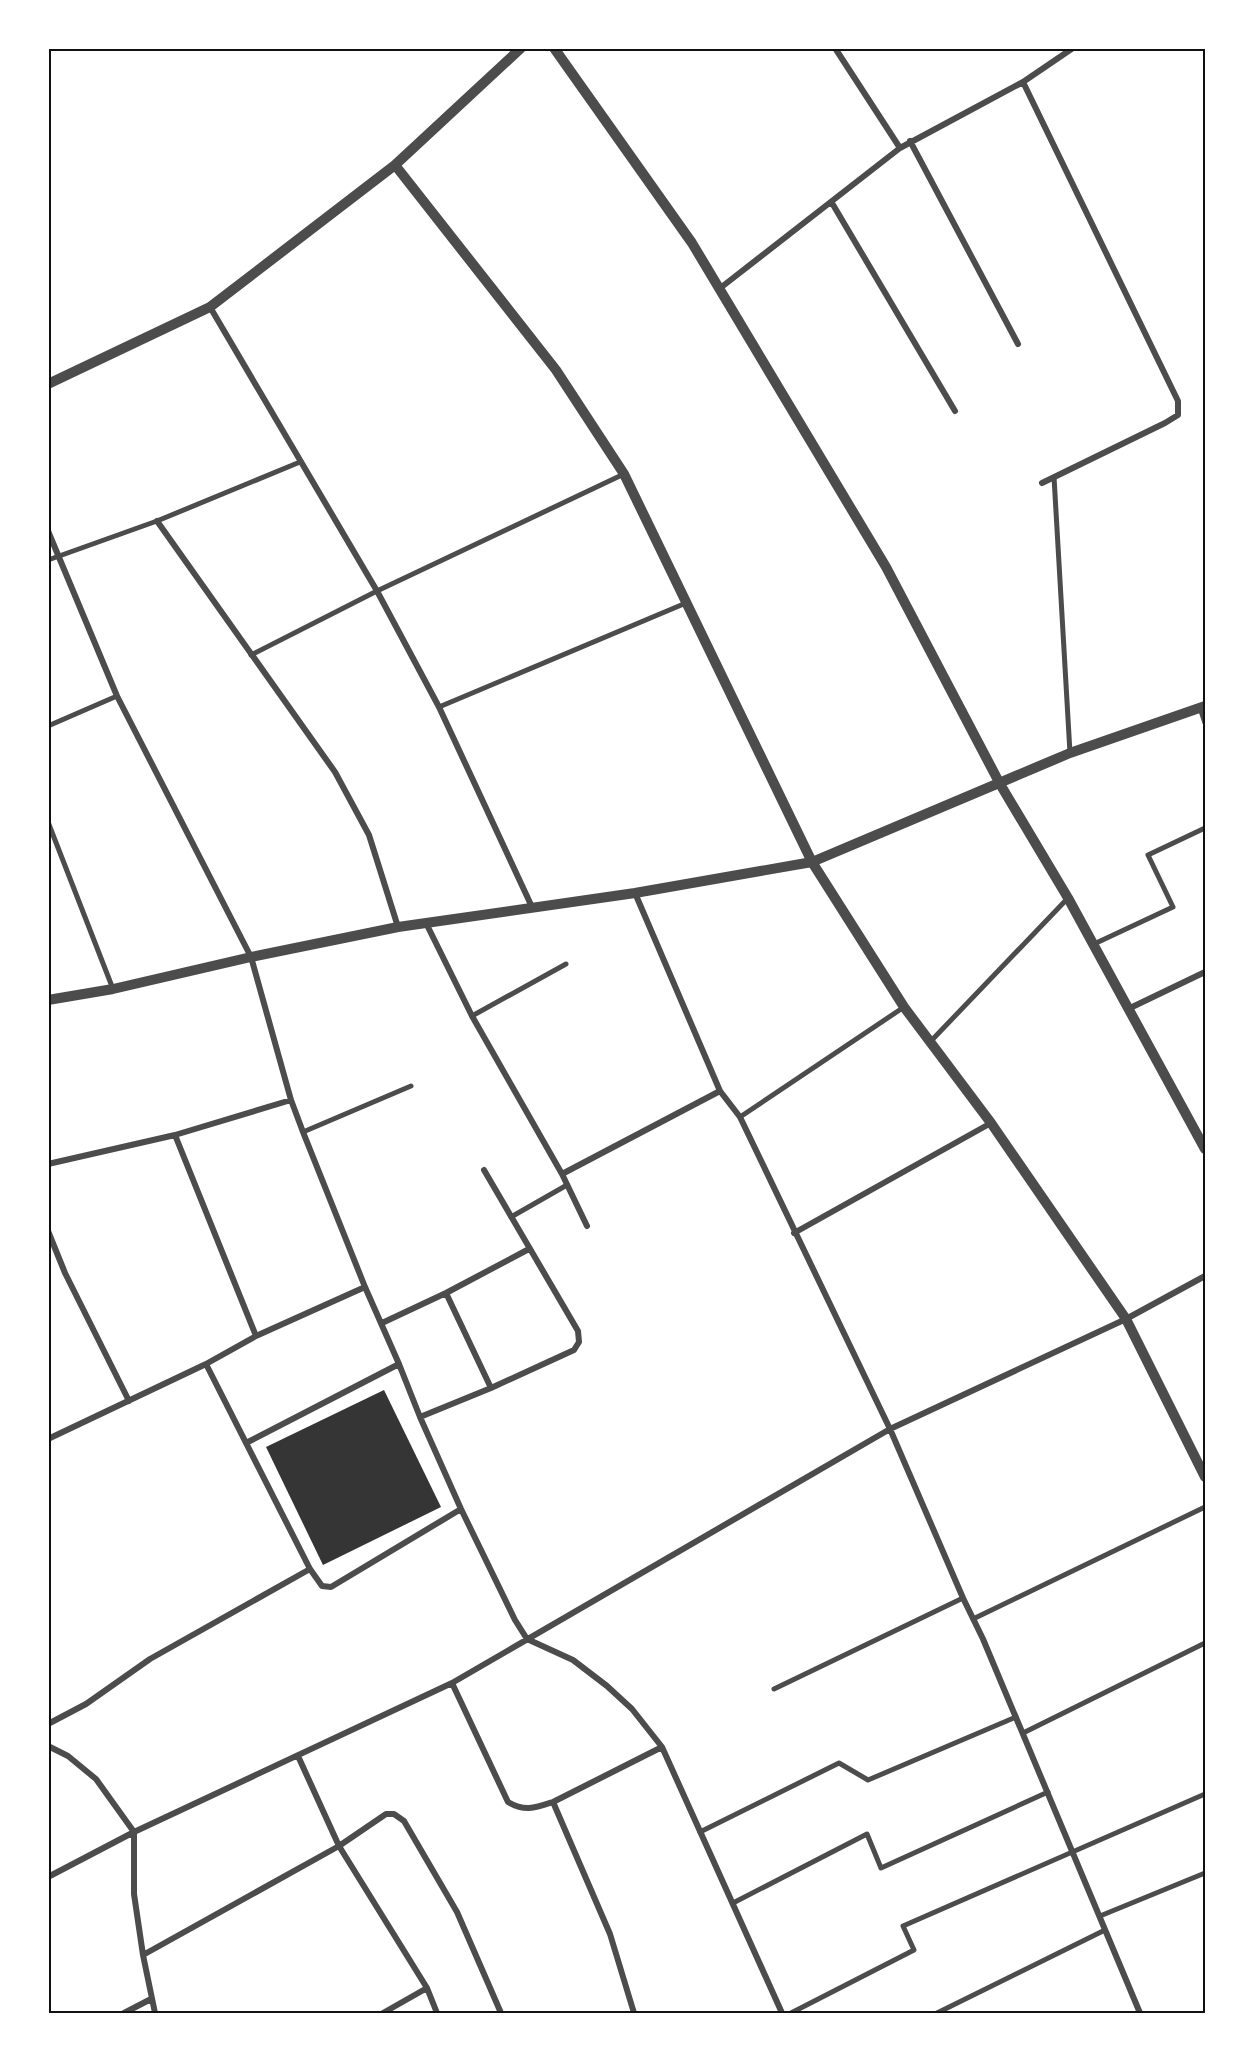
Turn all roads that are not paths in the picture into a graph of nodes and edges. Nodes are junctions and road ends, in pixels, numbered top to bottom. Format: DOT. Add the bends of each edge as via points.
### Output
graph roads {
  1 [pos="521,48"];
  2 [pos="554,48"];
  3 [pos="835,48"];
  4 [pos="1073,48"];
  5 [pos="1023,82"];
  6 [pos="910,141"];
  7 [pos="900,148"];
  8 [pos="395,165"];
  9 [pos="832,203"];
  10 [pos="719,289"];
  11 [pos="210,307"];
  12 [pos="1018,344"];
  13 [pos="48,384"];
  14 [pos="955,411"];
  15 [pos="300,462"];
  16 [pos="624,474"];
  17 [pos="1054,477"];
  18 [pos="1042,483"];
  19 [pos="157,521"];
  20 [pos="48,531"];
  21 [pos="57,556"];
  22 [pos="48,560"];
  23 [pos="377,591"];
  24 [pos="687,603"];
  25 [pos="251,656"];
  26 [pos="117,696"];
  27 [pos="439,707"];
  28 [pos="1202,707"];
  29 [pos="1205,723"];
  30 [pos="48,726"];
  31 [pos="1070,753"];
  32 [pos="1000,784"];
  33 [pos="48,822"];
  34 [pos="1205,828"];
  35 [pos="812,862"];
  36 [pos="635,893"];
  37 [pos="1068,898"];
  38 [pos="532,907"];
  39 [pos="426,922"];
  40 [pos="398,927"];
  41 [pos="1093,945"];
  42 [pos="251,957"];
  43 [pos="566,964"];
  44 [pos="1205,972"];
  45 [pos="113,989"];
  46 [pos="48,1000"];
  47 [pos="904,1007"];
  48 [pos="1128,1010"];
  49 [pos="472,1016"];
  50 [pos="931,1041"];
  51 [pos="411,1086"];
  52 [pos="720,1091"];
  53 [pos="291,1100"];
  54 [pos="740,1117"];
  55 [pos="991,1123"];
  56 [pos="303,1132"];
  57 [pos="175,1135"];
  58 [pos="1205,1149"];
  59 [pos="48,1164"];
  60 [pos="484,1170"];
  61 [pos="562,1174"];
  62 [pos="567,1185"];
  63 [pos="511,1217"];
  64 [pos="587,1226"];
  65 [pos="48,1231"];
  66 [pos="794,1233"];
  67 [pos="529,1249"];
  68 [pos="1205,1276"];
  69 [pos="365,1287"];
  70 [pos="446,1293"];
  71 [pos="1126,1319"];
  72 [pos="382,1323"];
  73 [pos="256,1336"];
  74 [pos="206,1364"];
  75 [pos="399,1364"];
  76 [pos="491,1388"];
  77 [pos="129,1401"];
  78 [pos="420,1416"];
  79 [pos="890,1429"];
  80 [pos="48,1439"];
  81 [pos="246,1443"];
  82 [pos="1205,1477"];
  83 [pos="1205,1507"];
  84 [pos="460,1509"];
  85 [pos="310,1569"];
  86 [pos="963,1598"];
  87 [pos="973,1619"];
  88 [pos="527,1640"];
  89 [pos="1205,1643"];
  90 [pos="452,1683"];
  91 [pos="774,1689"];
  92 [pos="1016,1717"];
  93 [pos="48,1724"];
  94 [pos="1023,1733"];
  95 [pos="48,1746"];
  96 [pos="662,1747"];
  97 [pos="298,1756"];
  98 [pos="1048,1792"];
  99 [pos="1205,1794"];
  100 [pos="553,1802"];
  101 [pos="134,1832"];
  102 [pos="700,1832"];
  103 [pos="339,1845"];
  104 [pos="1073,1851"];
  105 [pos="1205,1873"];
  106 [pos="48,1877"];
  107 [pos="733,1903"];
  108 [pos="1100,1916"];
  109 [pos="1106,1930"];
  110 [pos="143,1955"];
  111 [pos="427,1988"];
  112 [pos="151,1999"];
  113 [pos="124,2013"];
  114 [pos="155,2013"];
  115 [pos="383,2013"];
  116 [pos="437,2013"];
  117 [pos="501,2013"];
  118 [pos="633,2013"];
  119 [pos="782,2013"];
  120 [pos="791,2013"];
  121 [pos="937,2013"];
  122 [pos="1140,2013"];
  1 -- 8 [label="street"];
  2 -- 10 [label="street" via="692,243"];
  3 -- 7 [label="street"];
  4 -- 5 [label="street"];
  5 -- 6 [label="street"];
  5 -- 17 [label="street" via="1178,401 1178,415 1165,423"];
  6 -- 7 [label="street"];
  6 -- 12 [label="street"];
  7 -- 9 [label="street"];
  8 -- 11 [label="street"];
  8 -- 16 [label="street" via="556,370"];
  9 -- 10 [label="street"];
  9 -- 14 [label="street"];
  10 -- 32 [label="street" via="886,567"];
  11 -- 13 [label="street"];
  11 -- 15 [label="street"];
  15 -- 19 [label="street"];
  15 -- 23 [label="street"];
  16 -- 23 [label="street"];
  16 -- 24 [label="street"];
  17 -- 18 [label="street"];
  17 -- 31 [label="street"];
  19 -- 21 [label="street"];
  19 -- 25 [label="street"];
  20 -- 21 [label="street"];
  21 -- 22 [label="street"];
  21 -- 26 [label="street"];
  23 -- 25 [label="street"];
  23 -- 27 [label="street"];
  24 -- 27 [label="street"];
  24 -- 35 [label="street"];
  25 -- 40 [label="street" via="335,772 369,835"];
  26 -- 30 [label="street"];
  26 -- 42 [label="street"];
  27 -- 38 [label="street"];
  28 -- 29 [label="street"];
  28 -- 31 [label="street"];
  31 -- 32 [label="street"];
  32 -- 35 [label="street"];
  32 -- 37 [label="street"];
  33 -- 45 [label="street"];
  34 -- 41 [label="street" via="1148,855 1173,907"];
  35 -- 36 [label="street"];
  35 -- 47 [label="street"];
  36 -- 38 [label="street"];
  36 -- 52 [label="street"];
  37 -- 41 [label="street"];
  37 -- 50 [label="street"];
  38 -- 39 [label="street"];
  39 -- 40 [label="street"];
  39 -- 49 [label="street"];
  40 -- 42 [label="street"];
  41 -- 48 [label="street"];
  42 -- 45 [label="street"];
  42 -- 53 [label="street"];
  43 -- 49 [label="street"];
  44 -- 48 [label="street"];
  45 -- 46 [label="street"];
  47 -- 50 [label="street"];
  47 -- 54 [label="street"];
  48 -- 58 [label="street"];
  49 -- 61 [label="street"];
  50 -- 55 [label="street"];
  51 -- 56 [label="street"];
  52 -- 54 [label="street"];
  52 -- 61 [label="street"];
  53 -- 56 [label="street"];
  53 -- 57 [label="street"];
  54 -- 66 [label="street"];
  55 -- 66 [label="street"];
  55 -- 71 [label="street"];
  56 -- 69 [label="street"];
  57 -- 59 [label="street"];
  57 -- 73 [label="street"];
  60 -- 63 [label="street"];
  61 -- 62 [label="street"];
  62 -- 63 [label="street"];
  62 -- 64 [label="street"];
  63 -- 67 [label="street"];
  65 -- 77 [label="street"];
  66 -- 79 [label="street"];
  67 -- 70 [label="street"];
  67 -- 76 [label="street" via="578,1331 579,1342 574,1350"];
  68 -- 71 [label="street"];
  69 -- 72 [label="street"];
  69 -- 73 [label="street"];
  70 -- 72 [label="street"];
  70 -- 76 [label="street"];
  71 -- 79 [label="street"];
  71 -- 82 [label="street"];
  72 -- 75 [label="street"];
  73 -- 74 [label="street"];
  74 -- 77 [label="street"];
  74 -- 81 [label="street"];
  75 -- 78 [label="street"];
  75 -- 81 [label="street"];
  76 -- 78 [label="street"];
  77 -- 80 [label="street"];
  78 -- 84 [label="street"];
  79 -- 86 [label="street"];
  79 -- 88 [label="street"];
  81 -- 85 [label="street"];
  83 -- 87 [label="street"];
  84 -- 85 [label="street" via="331,1587 322,1586"];
  84 -- 88 [label="street"];
  85 -- 93 [label="street" via="150,1659 86,1704"];
  86 -- 87 [label="street"];
  86 -- 91 [label="street"];
  87 -- 92 [label="street"];
  88 -- 90 [label="street"];
  88 -- 96 [label="street" via="573,1660 607,1686 632,1708"];
  89 -- 94 [label="street"];
  90 -- 97 [label="street"];
  90 -- 100 [label="street" via="508,1802 520,1809"];
  92 -- 94 [label="street"];
  92 -- 102 [label="street" via="868,1780 839,1763"];
  94 -- 98 [label="street"];
  95 -- 101 [label="street" via="69,1756 96,1779"];
  96 -- 100 [label="street"];
  96 -- 102 [label="street"];
  97 -- 101 [label="street"];
  97 -- 103 [label="street"];
  98 -- 104 [label="street"];
  98 -- 107 [label="street" via="881,1868 867,1834"];
  99 -- 104 [label="street"];
  100 -- 118 [label="street" via="610,1934"];
  101 -- 106 [label="street"];
  101 -- 110 [label="street" via="134,1894"];
  102 -- 107 [label="street"];
  103 -- 110 [label="street"];
  103 -- 111 [label="street"];
  103 -- 117 [label="street" via="386,1814 404,1821 457,1912"];
  104 -- 108 [label="street"];
  104 -- 120 [label="street" via="903,1926 914,1950"];
  105 -- 108 [label="street"];
  107 -- 119 [label="street"];
  108 -- 109 [label="street"];
  109 -- 121 [label="street"];
  109 -- 122 [label="street"];
  110 -- 112 [label="street"];
  111 -- 115 [label="street"];
  111 -- 116 [label="street"];
  112 -- 113 [label="street"];
  112 -- 114 [label="street"];
}
